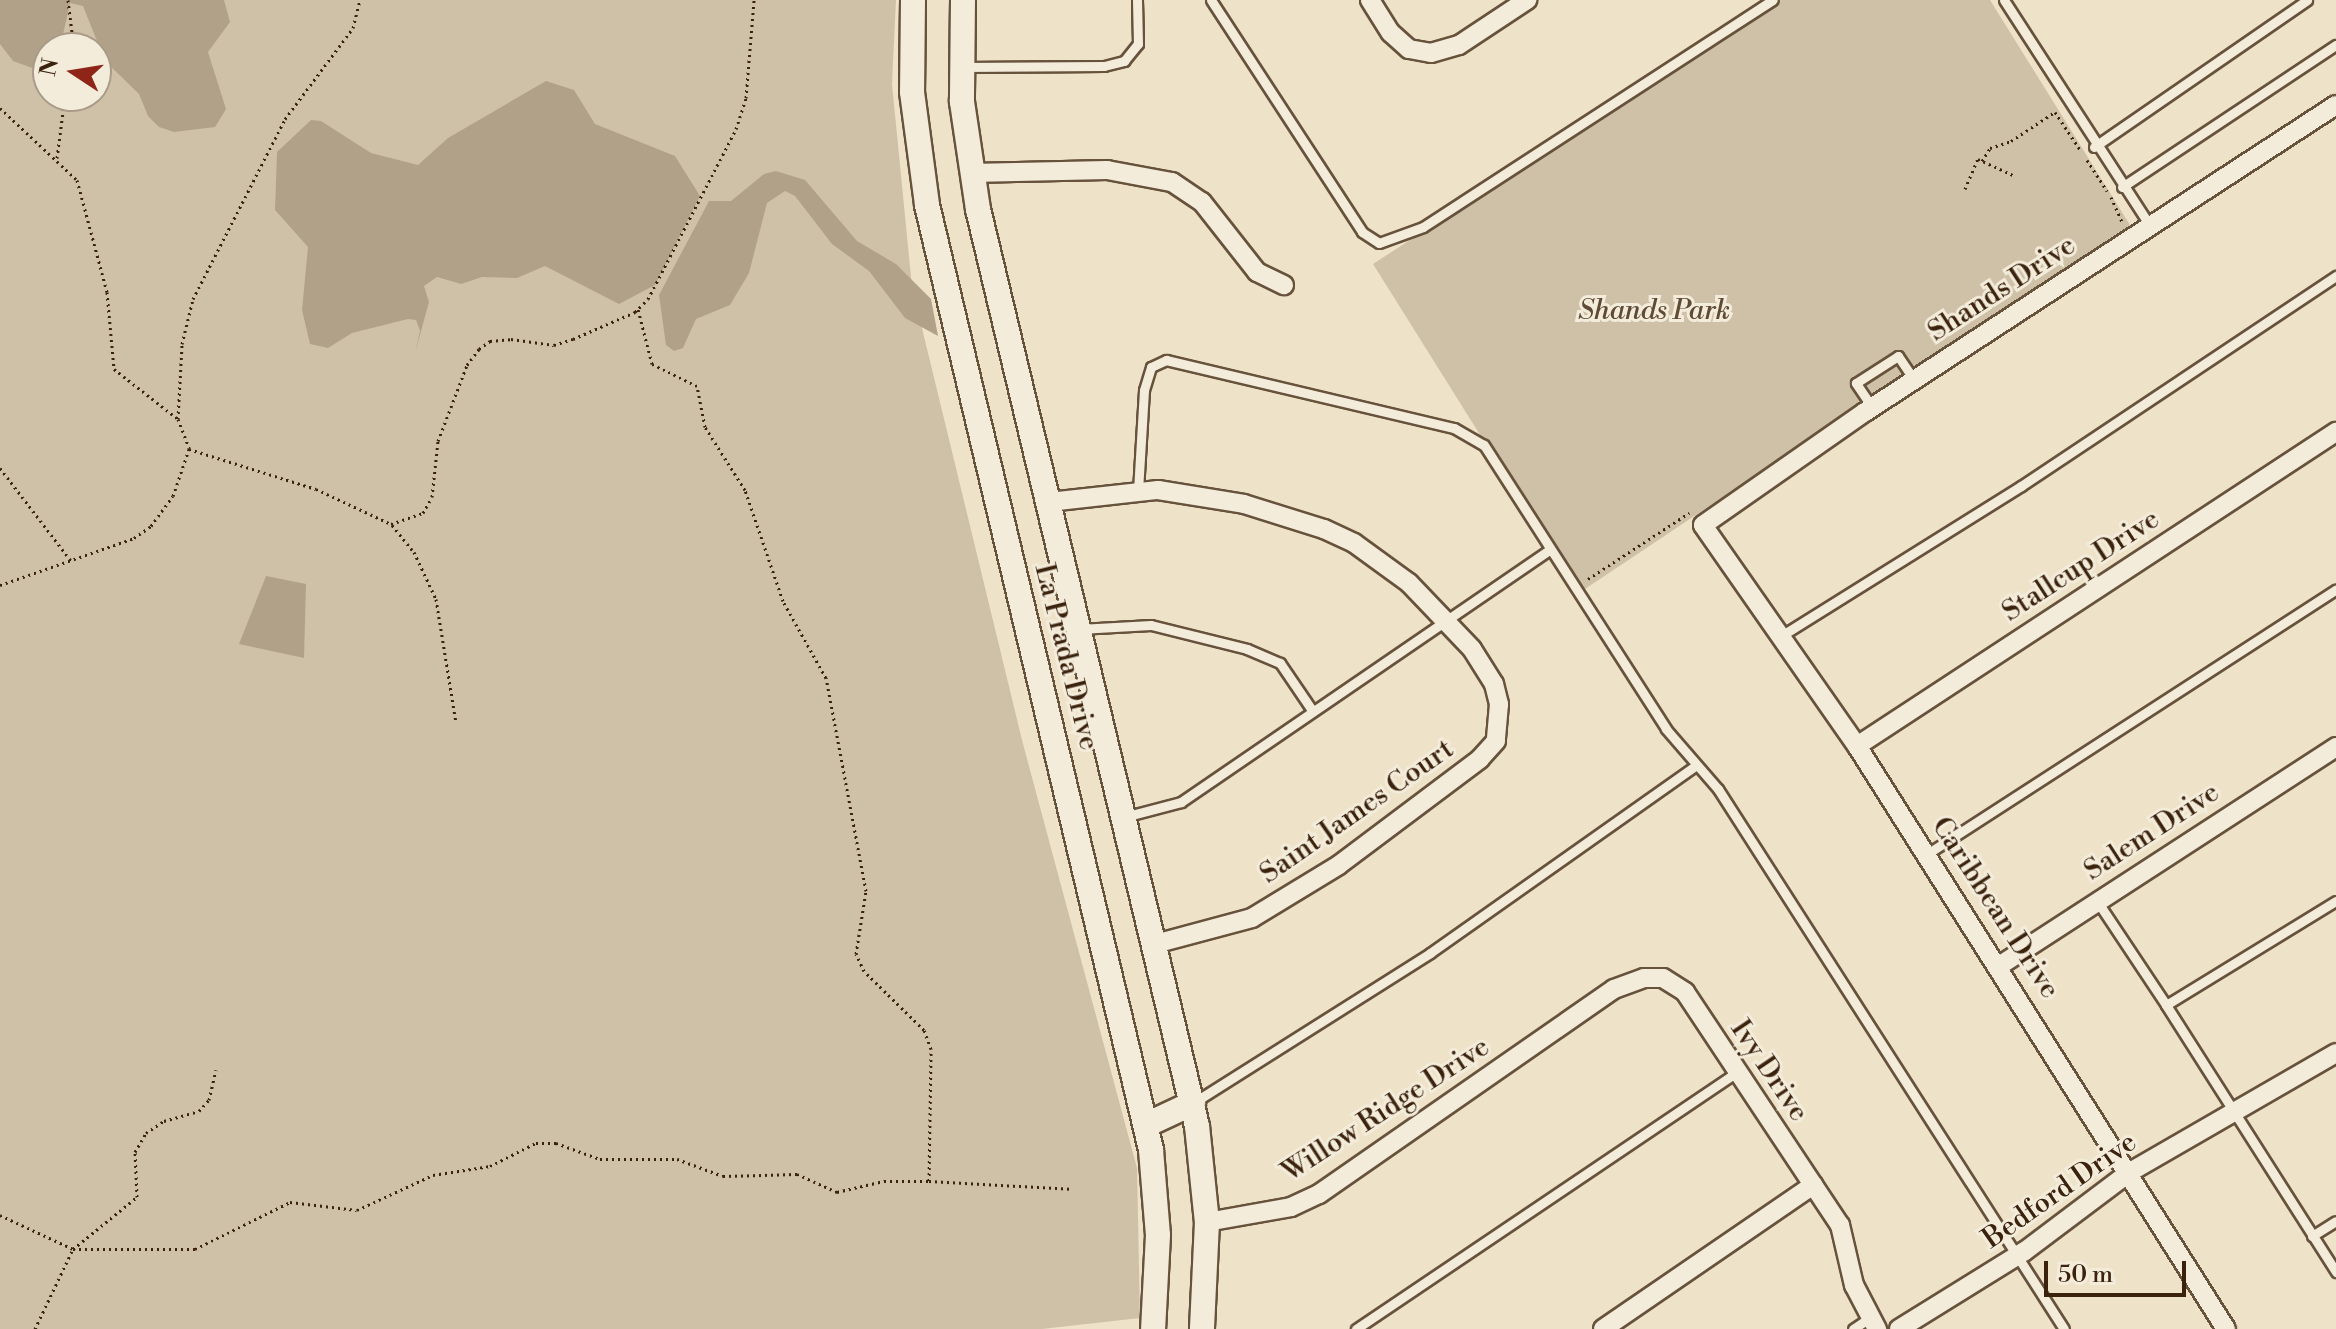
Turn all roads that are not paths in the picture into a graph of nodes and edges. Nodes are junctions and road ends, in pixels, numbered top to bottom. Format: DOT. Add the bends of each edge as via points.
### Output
graph roads {
  1 [pos="913,0"];
  2 [pos="963,0"];
  3 [pos="1137,0"];
  4 [pos="1211,0"];
  5 [pos="1370,0"];
  6 [pos="1526,0"];
  7 [pos="1773,0"];
  8 [pos="2004,0"];
  9 [pos="2307,0"];
  10 [pos="2336,45"];
  11 [pos="962,67"];
  12 [pos="2336,105"];
  13 [pos="2094,147"];
  14 [pos="971,173"];
  15 [pos="2122,187"];
  16 [pos="2150,226"];
  17 [pos="2336,276"];
  18 [pos="1284,285"];
  19 [pos="1914,380"];
  20 [pos="1872,407"];
  21 [pos="2336,432"];
  22 [pos="1138,491"];
  23 [pos="1049,502"];
  24 [pos="1703,525"];
  25 [pos="1550,549"];
  26 [pos="2336,589"];
  27 [pos="1444,619"];
  28 [pos="1079,629"];
  29 [pos="1781,636"];
  30 [pos="1312,710"];
  31 [pos="1857,746"];
  32 [pos="2336,747"];
  33 [pos="1695,766"];
  34 [pos="1124,817"];
  35 [pos="1927,854"];
  36 [pos="2097,901"];
  37 [pos="2336,901"];
  38 [pos="1155,944"];
  39 [pos="1999,966"];
  40 [pos="2166,1005"];
  41 [pos="1543,1040"];
  42 [pos="2336,1053"];
  43 [pos="1736,1073"];
  44 [pos="1193,1103"];
  45 [pos="2233,1117"];
  46 [pos="1146,1125"];
  47 [pos="2130,1172"];
  48 [pos="1813,1185"];
  49 [pos="2336,1221"];
  50 [pos="1207,1222"];
  51 [pos="2312,1236"];
  52 [pos="2018,1256"];
  53 [pos="2336,1272"];
  54 [pos="1874,1323"];
  55 [pos="1153,1329"];
  56 [pos="1202,1329"];
  57 [pos="1356,1329"];
  58 [pos="1603,1329"];
  59 [pos="1853,1329"];
  60 [pos="1899,1329"];
  61 [pos="2064,1329"];
  62 [pos="2226,1329"];
  1 -- 46 [label="main road, La Prada Drive" via="912,92 927,205"];
  2 -- 11 [label="main road, La Prada Drive"];
  3 -- 11 [label="lane" via="1138,44 1124,61 1104,66"];
  4 -- 7 [label="lane" via="1362,232 1379,243 1423,227"];
  5 -- 6 [label="street" via="1391,33 1409,49 1431,53 1459,45"];
  8 -- 13 [label="lane"];
  9 -- 13 [label="lane"];
  10 -- 15 [label="lane"];
  11 -- 14 [label="main road, La Prada Drive"];
  12 -- 16 [label="street, Shands Drive"];
  13 -- 15 [label="lane"];
  14 -- 18 [label="street" via="1107,170 1172,182 1202,202 1257,272"];
  14 -- 23 [label="main road, La Prada Drive"];
  15 -- 16 [label="lane"];
  16 -- 19 [label="street, Shands Drive"];
  17 -- 29 [label="lane" via="2021,486"];
  19 -- 20 [label="street, Shands Drive"];
  19 -- 20 [label="lane" via="1898,356 1856,383"];
  20 -- 24 [label="street, Shands Drive"];
  21 -- 31 [label="street, Stallcup Drive"];
  22 -- 23 [label="street, Saint James Court"];
  22 -- 25 [label="lane" via="1144,390 1151,367 1166,360 1454,428 1484,445"];
  22 -- 27 [label="street, Saint James Court" via="1244,504 1324,529 1378,558"];
  23 -- 28 [label="main road, La Prada Drive"];
  24 -- 29 [label="street, Caribbean Drive"];
  25 -- 27 [label="lane"];
  25 -- 33 [label="lane"];
  26 -- 35 [label="lane"];
  27 -- 30 [label="lane"];
  27 -- 38 [label="street, Saint James Court" via="1494,684 1501,724 1496,741 1480,759 1277,905 1227,928"];
  28 -- 30 [label="lane" via="1151,625 1247,649 1280,663"];
  28 -- 34 [label="main road, La Prada Drive"];
  29 -- 31 [label="street, Caribbean Drive"];
  30 -- 34 [label="lane" via="1181,802"];
  31 -- 35 [label="street, Caribbean Drive"];
  32 -- 36 [label="street, Salem Drive"];
  33 -- 44 [label="lane" via="1430,953"];
  33 -- 52 [label="lane" via="1718,789"];
  34 -- 38 [label="main road, La Prada Drive"];
  35 -- 39 [label="street, Caribbean Drive"];
  36 -- 39 [label="street, Salem Drive"];
  36 -- 40 [label="lane"];
  37 -- 40 [label="lane"];
  38 -- 44 [label="main road, La Prada Drive"];
  39 -- 47 [label="street, Caribbean Drive"];
  40 -- 45 [label="lane"];
  41 -- 43 [label="street, Ivy Drive" via="1614,989 1663,978 1685,992"];
  41 -- 50 [label="street, Willow Ridge Drive" via="1319,1194 1291,1207"];
  42 -- 45 [label="street, Bedford Drive"];
  43 -- 48 [label="street, Ivy Drive"];
  43 -- 57 [label="lane"];
  44 -- 46 [label="main road"];
  44 -- 50 [label="main road, La Prada Drive"];
  45 -- 47 [label="street, Bedford Drive"];
  45 -- 51 [label="lane"];
  46 -- 55 [label="main road, La Prada Drive" via="1157,1210"];
  47 -- 52 [label="street, Bedford Drive"];
  47 -- 62 [label="street, Caribbean Drive"];
  48 -- 54 [label="street, Ivy Drive" via="1840,1225 1854,1285"];
  48 -- 58 [label="street"];
  49 -- 51 [label="lane"];
  50 -- 56 [label="main road, La Prada Drive"];
  51 -- 53 [label="lane"];
  52 -- 60 [label="street, Bedford Drive"];
  52 -- 61 [label="lane"];
  54 -- 59 [label="lane"];
}
